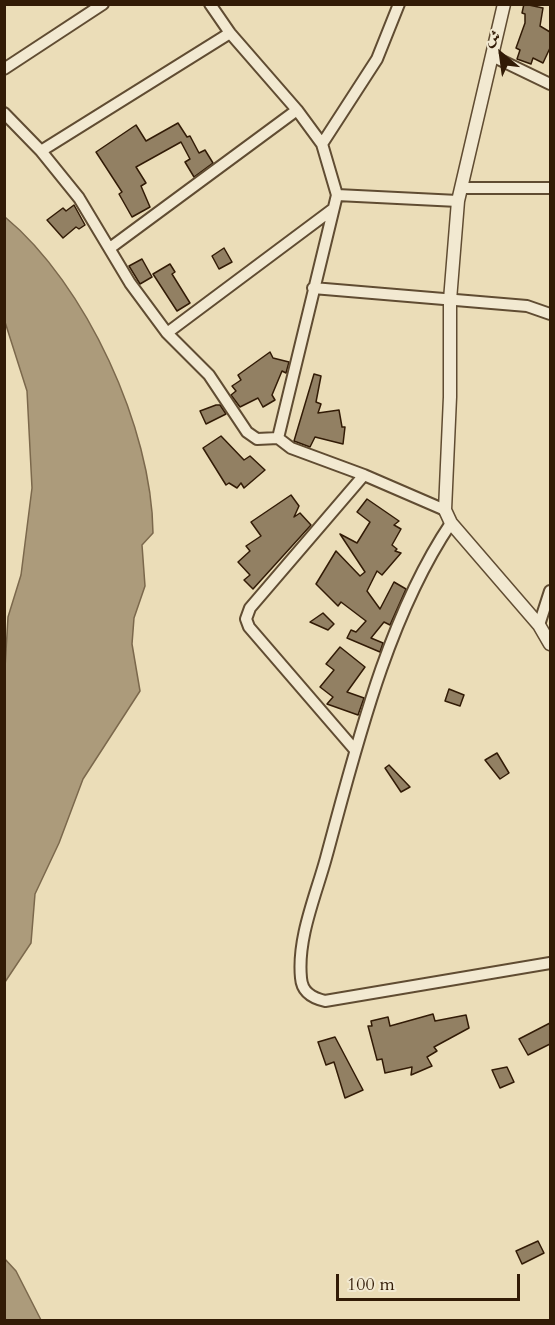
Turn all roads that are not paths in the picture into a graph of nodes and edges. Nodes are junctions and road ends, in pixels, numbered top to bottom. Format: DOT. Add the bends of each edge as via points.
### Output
graph roads {
  1 [pos="103,4"];
  2 [pos="210,4"];
  3 [pos="399,4"];
  4 [pos="504,4"];
  5 [pos="230,33"];
  6 [pos="492,56"];
  7 [pos="4,69"];
  8 [pos="550,84"];
  9 [pos="297,110"];
  10 [pos="4,113"];
  11 [pos="322,144"];
  12 [pos="41,151"];
  13 [pos="461,188"];
  14 [pos="550,188"];
  15 [pos="337,195"];
  16 [pos="458,201"];
  17 [pos="333,209"];
  18 [pos="110,248"];
  19 [pos="313,288"];
  20 [pos="450,300"];
  21 [pos="550,314"];
  22 [pos="167,333"];
  23 [pos="278,438"];
  24 [pos="364,475"];
  25 [pos="445,510"];
  26 [pos="451,523"];
  27 [pos="550,591"];
  28 [pos="539,625"];
  29 [pos="550,644"];
  30 [pos="355,750"];
  31 [pos="550,963"];
  1 -- 7 [label="street"];
  2 -- 5 [label="street"];
  3 -- 11 [label="street" via="377,59"];
  4 -- 6 [label="street"];
  5 -- 9 [label="street"];
  5 -- 12 [label="street"];
  6 -- 8 [label="street"];
  6 -- 13 [label="street"];
  9 -- 11 [label="street"];
  9 -- 18 [label="street"];
  10 -- 12 [label="street"];
  11 -- 15 [label="street"];
  12 -- 18 [label="street" via="79,198"];
  13 -- 14 [label="street"];
  13 -- 16 [label="street"];
  15 -- 16 [label="street"];
  15 -- 17 [label="street"];
  16 -- 20 [label="street"];
  17 -- 19 [label="street"];
  17 -- 22 [label="street"];
  18 -- 22 [label="street"];
  19 -- 20 [label="street"];
  19 -- 23 [label="street"];
  20 -- 21 [label="street" via="527,306"];
  20 -- 25 [label="street"];
  22 -- 23 [label="street" via="209,375 247,432 257,439"];
  23 -- 24 [label="street" via="291,448"];
  24 -- 25 [label="street"];
  24 -- 30 [label="street" via="250,608 246,619"];
  25 -- 26 [label="street"];
  26 -- 28 [label="street"];
  26 -- 30 [label="street" via="418,576"];
  27 -- 28 [label="street"];
  28 -- 29 [label="street"];
  30 -- 31 [label="street" via="304,935 301,978 305,990 313,998 325,1001"];
}
